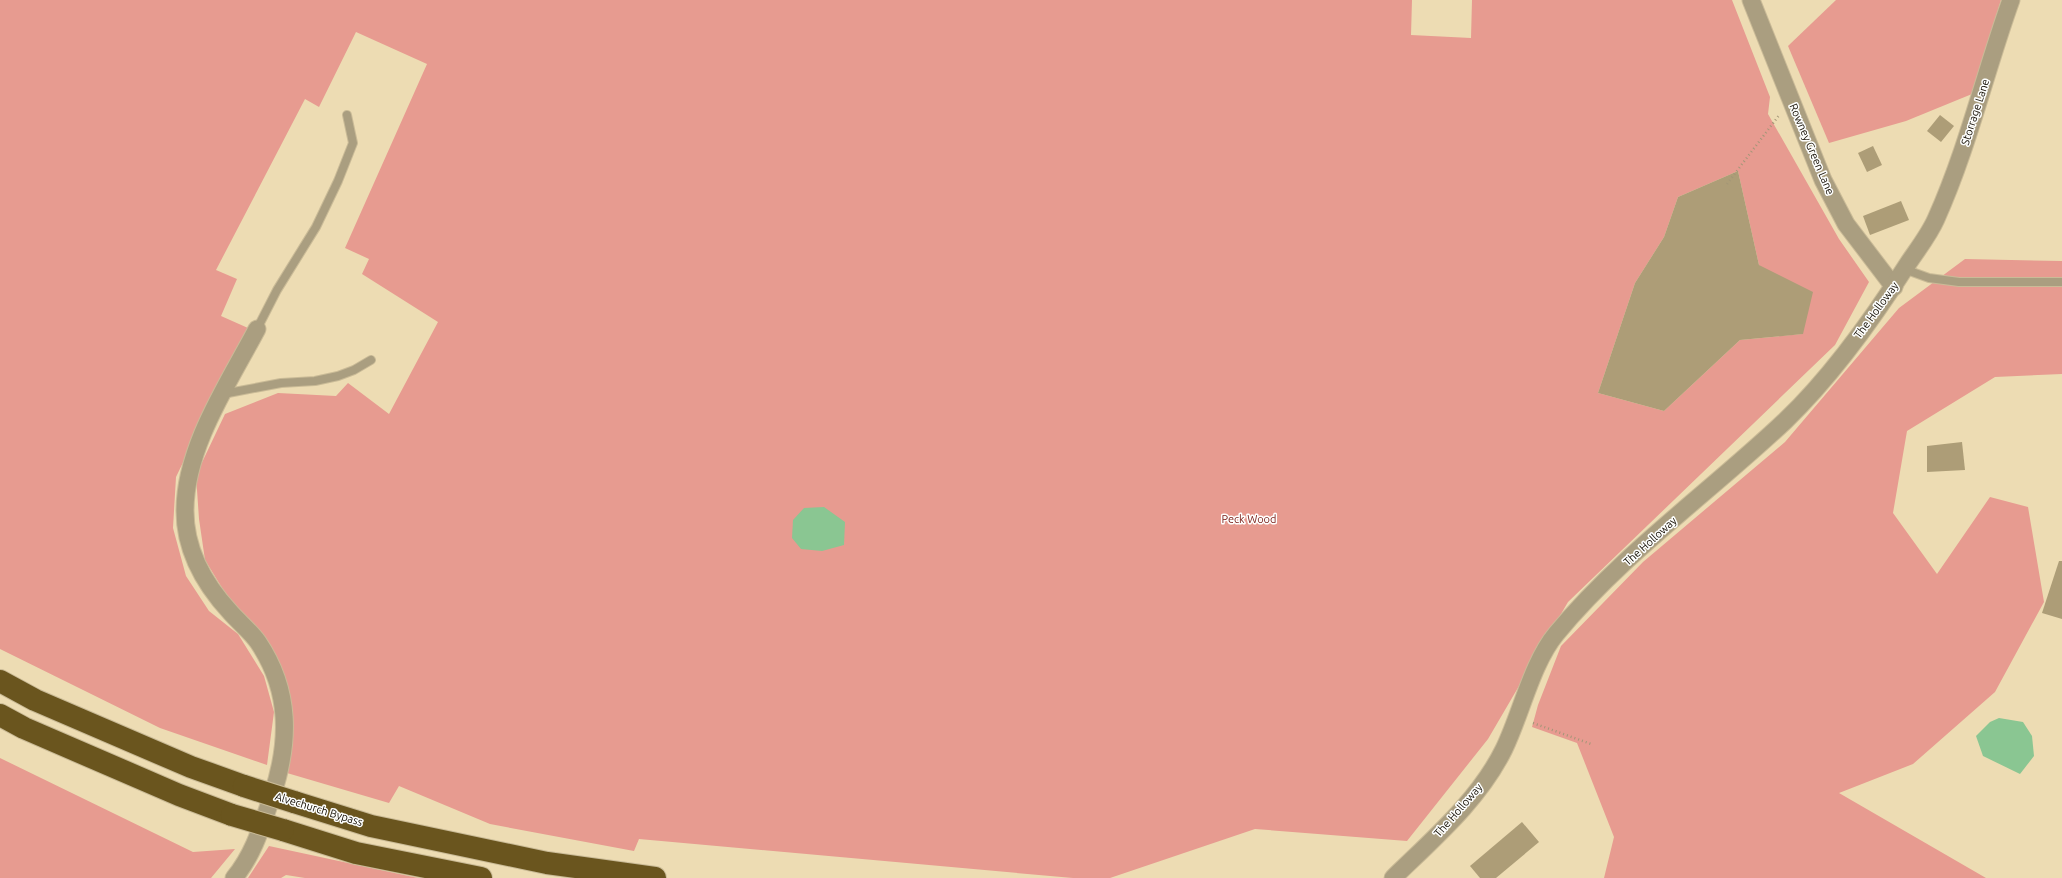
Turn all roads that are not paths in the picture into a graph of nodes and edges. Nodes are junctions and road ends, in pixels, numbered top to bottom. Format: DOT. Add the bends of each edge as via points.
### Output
graph roads {
  1 [pos="1751,0"];
  2 [pos="2011,0"];
  3 [pos="347,115"];
  4 [pos="1935,222"];
  5 [pos="1904,270"];
  6 [pos="2062,282"];
  7 [pos="1894,287"];
  8 [pos="257,329"];
  9 [pos="371,360"];
  10 [pos="223,394"];
  11 [pos="0,681"];
  12 [pos="0,715"];
  13 [pos="234,878"];
  14 [pos="480,878"];
  15 [pos="655,878"];
  16 [pos="1393,878"];
  1 -- 7 [label="street, Rowney Green Lane" via="1823,180 1846,224"];
  2 -- 4 [label="street, Storrage Lane" via="1965,142"];
  3 -- 8 [label="lane" via="353,143 338,181 316,227 277,290"];
  4 -- 5 [label="street, The Holloway"];
  5 -- 6 [label="lane" via="1929,278 1959,282"];
  5 -- 7 [label="street, The Holloway"];
  7 -- 16 [label="street, The Holloway" via="1827,374 1787,419 1620,567 1577,609 1553,637 1543,654 1502,752 1483,782 1448,824"];
  8 -- 10 [label="street"];
  9 -- 10 [label="lane" via="338,376"];
  10 -- 13 [label="street" via="203,432 193,460 187,488 188,533 193,556 202,576 215,595 257,641 272,665 280,687 285,731 281,770 256,841 246,862"];
  11 -- 15 [label="highway, Alvechurch Bypass, bridge" via="35,700 191,767 371,826 547,862"];
  12 -- 14 [label="highway, bridge" via="24,728 179,795 232,815 356,853"];
}
